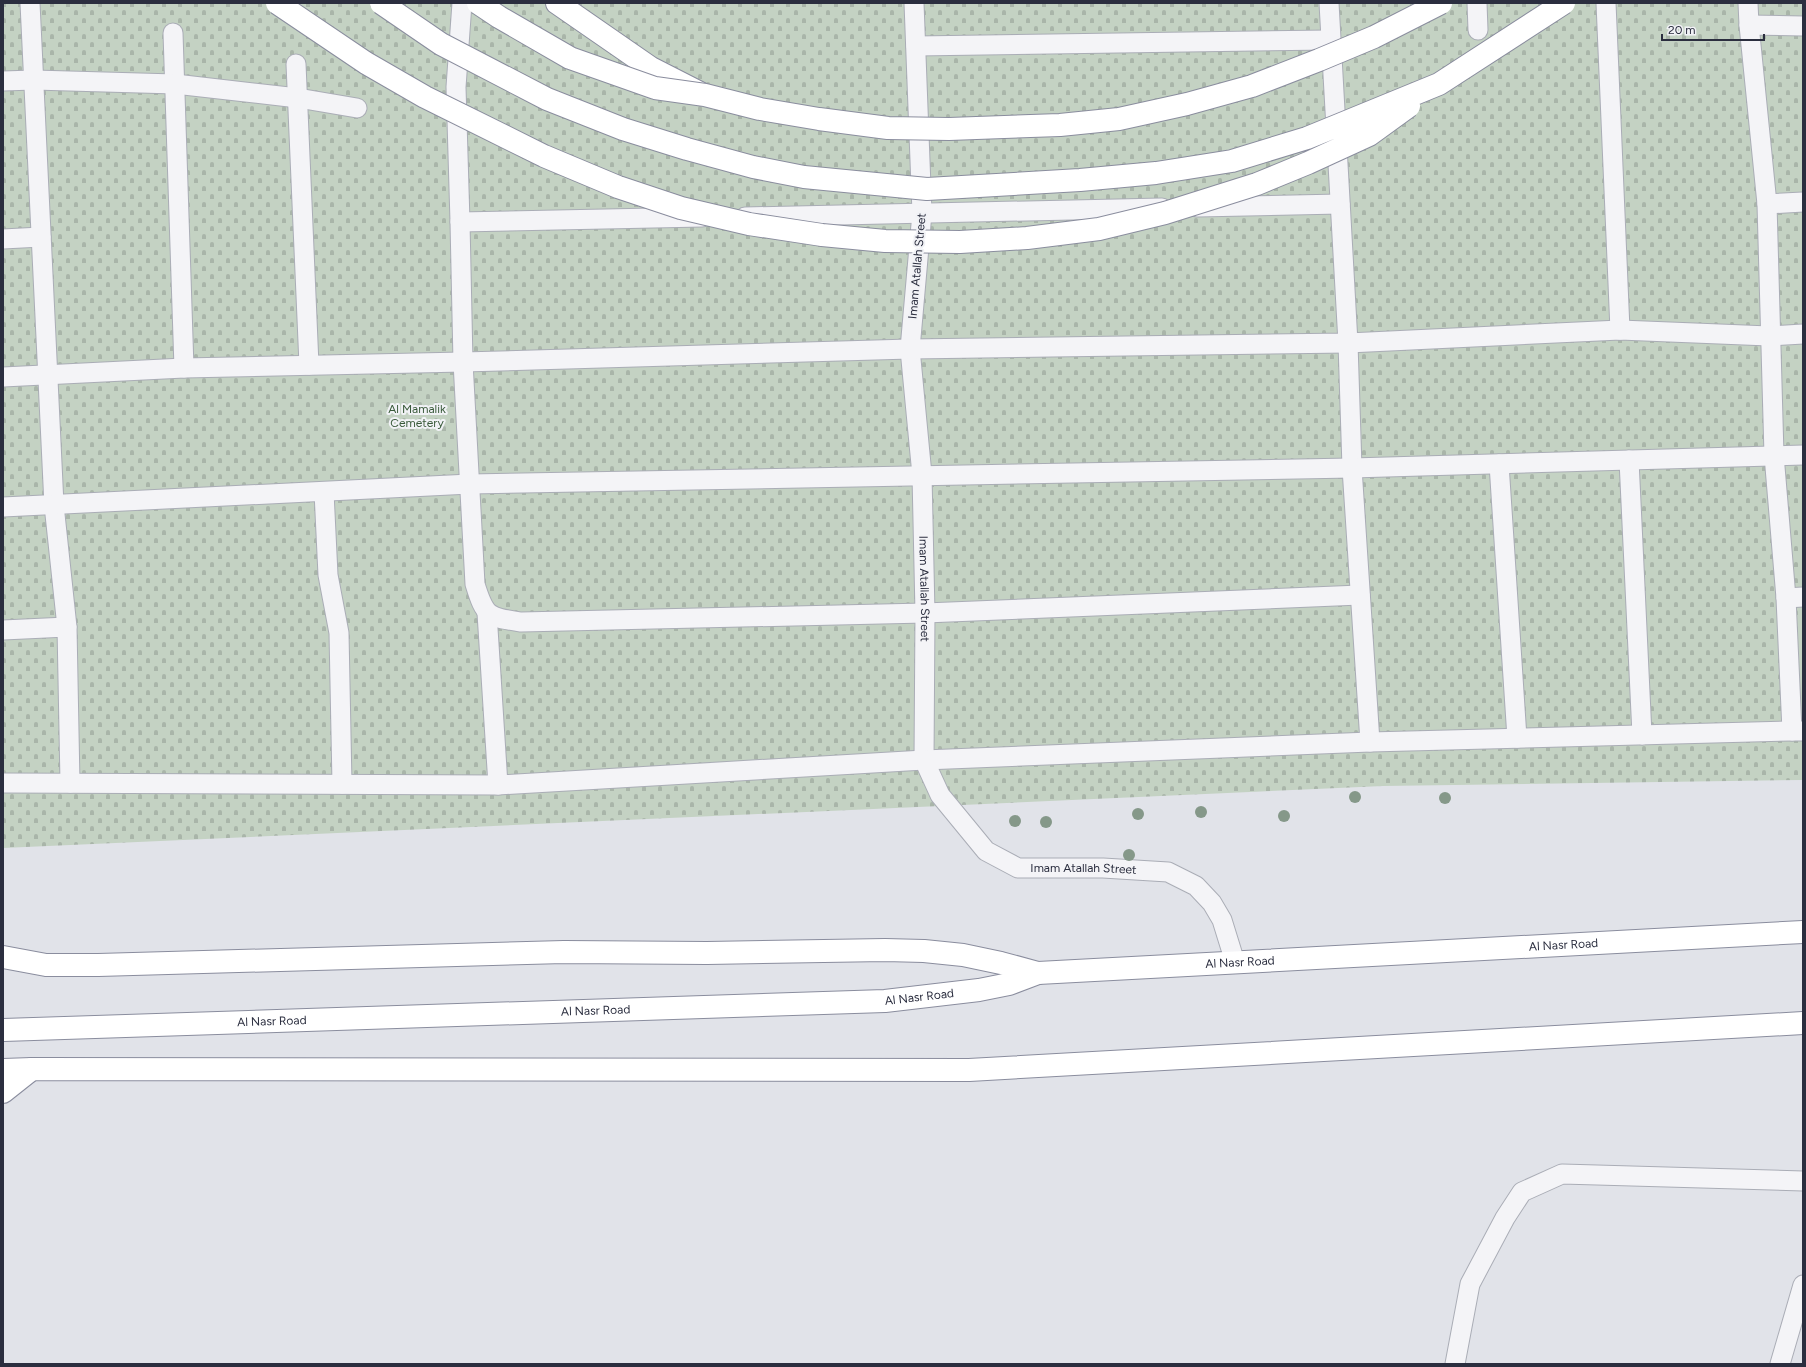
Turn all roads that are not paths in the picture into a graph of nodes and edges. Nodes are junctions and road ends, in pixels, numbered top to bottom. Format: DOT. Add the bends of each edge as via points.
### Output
graph roads {
  1 [pos="30,3"];
  2 [pos="277,3"];
  3 [pos="381,3"];
  4 [pos="462,3"];
  5 [pos="478,3"];
  6 [pos="557,3"];
  7 [pos="914,3"];
  8 [pos="1329,3"];
  9 [pos="1441,3"];
  10 [pos="1477,3"];
  11 [pos="1564,3"];
  12 [pos="1606,3"];
  13 [pos="1748,3"];
  14 [pos="1749,25"];
  15 [pos="1803,26"];
  16 [pos="1478,30"];
  17 [pos="173,33"];
  18 [pos="1330,40"];
  19 [pos="916,46"];
  20 [pos="296,64"];
  21 [pos="34,80"];
  22 [pos="3,82"];
  23 [pos="175,84"];
  24 [pos="1439,84"];
  25 [pos="705,95"];
  26 [pos="298,98"];
  27 [pos="357,108"];
  28 [pos="1803,202"];
  29 [pos="1340,204"];
  30 [pos="1767,204"];
  31 [pos="922,213"];
  32 [pos="460,222"];
  33 [pos="41,237"];
  34 [pos="3,239"];
  35 [pos="1620,330"];
  36 [pos="1803,334"];
  37 [pos="1770,336"];
  38 [pos="1348,343"];
  39 [pos="910,349"];
  40 [pos="463,362"];
  41 [pos="309,365"];
  42 [pos="184,368"];
  43 [pos="48,374"];
  44 [pos="3,377"];
  45 [pos="1774,455"];
  46 [pos="1803,455"];
  47 [pos="1629,460"];
  48 [pos="1499,464"];
  49 [pos="1352,468"];
  50 [pos="922,475"];
  51 [pos="470,484"];
  52 [pos="324,492"];
  53 [pos="54,505"];
  54 [pos="3,507"];
  55 [pos="1360,595"];
  56 [pos="1794,598"];
  57 [pos="487,613"];
  58 [pos="925,614"];
  59 [pos="66,627"];
  60 [pos="3,630"];
  61 [pos="1798,731"];
  62 [pos="1642,735"];
  63 [pos="1517,738"];
  64 [pos="1370,742"];
  65 [pos="924,760"];
  66 [pos="3,783"];
  67 [pos="70,783"];
  68 [pos="342,784"];
  69 [pos="498,785"];
  70 [pos="1803,932"];
  71 [pos="3,957"];
  72 [pos="1235,962"];
  73 [pos="1038,973"];
  74 [pos="1803,1023"];
  75 [pos="3,1030"];
  76 [pos="32,1069"];
  77 [pos="3,1070"];
  78 [pos="3,1092"];
  79 [pos="1803,1181"];
  80 [pos="1803,1285"];
  81 [pos="1454,1364"];
  82 [pos="1780,1364"];
  1 -- 21 [label="lane"];
  2 -- 24 [label="highway, bridge" via="366,63 425,97 544,156 618,187 681,208 749,224 885,242 960,242 1027,238 1099,229 1165,213 1257,184 1369,135"];
  3 -- 24 [label="highway, bridge" via="448,47 547,99 623,128 753,167 804,177 927,189 1156,173 1232,161 1307,138"];
  4 -- 32 [label="lane" via="456,87"];
  5 -- 25 [label="highway, bridge" via="499,18 570,58 655,88"];
  6 -- 25 [label="highway" via="651,68"];
  7 -- 19 [label="lane, Imam Atallah Street"];
  8 -- 18 [label="lane"];
  9 -- 25 [label="highway, bridge" via="1374,37 1252,86 1119,119 988,128 888,128 760,109"];
  10 -- 16 [label="lane"];
  11 -- 24 [label="highway, bridge"];
  12 -- 35 [label="lane"];
  13 -- 14 [label="lane"];
  14 -- 15 [label="lane"];
  14 -- 30 [label="lane"];
  17 -- 23 [label="lane"];
  18 -- 19 [label="lane"];
  18 -- 29 [label="lane"];
  19 -- 31 [label="lane, Imam Atallah Street"];
  20 -- 26 [label="lane"];
  21 -- 22 [label="lane"];
  21 -- 23 [label="lane"];
  21 -- 33 [label="lane"];
  23 -- 26 [label="lane"];
  23 -- 42 [label="lane"];
  26 -- 27 [label="lane"];
  26 -- 41 [label="lane"];
  28 -- 30 [label="lane"];
  29 -- 31 [label="lane"];
  29 -- 38 [label="lane"];
  30 -- 37 [label="lane"];
  31 -- 32 [label="lane"];
  31 -- 39 [label="lane, Imam Atallah Street"];
  32 -- 40 [label="lane"];
  33 -- 34 [label="lane"];
  33 -- 43 [label="lane"];
  35 -- 37 [label="lane"];
  35 -- 38 [label="lane"];
  36 -- 37 [label="lane"];
  37 -- 45 [label="lane"];
  38 -- 39 [label="lane"];
  38 -- 49 [label="lane"];
  39 -- 40 [label="lane"];
  39 -- 50 [label="lane, Imam Atallah Street"];
  40 -- 41 [label="lane"];
  40 -- 51 [label="lane"];
  41 -- 42 [label="lane"];
  42 -- 43 [label="lane"];
  43 -- 44 [label="lane"];
  43 -- 53 [label="lane"];
  45 -- 46 [label="lane"];
  45 -- 47 [label="lane"];
  45 -- 56 [label="lane"];
  47 -- 48 [label="lane"];
  47 -- 62 [label="lane"];
  48 -- 49 [label="lane"];
  48 -- 63 [label="lane"];
  49 -- 50 [label="lane"];
  49 -- 55 [label="lane"];
  50 -- 51 [label="lane"];
  50 -- 58 [label="lane, Imam Atallah Street"];
  51 -- 52 [label="lane"];
  51 -- 57 [label="lane" via="475,584"];
  52 -- 53 [label="lane"];
  52 -- 68 [label="lane" via="328,575 339,634"];
  53 -- 54 [label="lane"];
  53 -- 59 [label="lane"];
  55 -- 58 [label="lane"];
  55 -- 64 [label="lane"];
  56 -- 61 [label="lane"];
  57 -- 58 [label="lane" via="498,619 521,622"];
  57 -- 69 [label="lane"];
  58 -- 65 [label="lane, Imam Atallah Street"];
  59 -- 60 [label="lane"];
  59 -- 67 [label="lane"];
  61 -- 62 [label="lane"];
  62 -- 63 [label="lane"];
  63 -- 64 [label="lane"];
  64 -- 65 [label="lane"];
  65 -- 69 [label="lane"];
  65 -- 72 [label="lane, Imam Atallah Street" via="940,795 986,851 1018,868 1104,868 1168,872 1196,886 1212,903 1222,920"];
  66 -- 67 [label="lane"];
  67 -- 68 [label="lane"];
  68 -- 69 [label="lane"];
  70 -- 72 [label="highway, Al Nasr Road"];
  71 -- 73 [label="highway" via="46,965 98,965 564,952 886,950 963,955"];
  72 -- 73 [label="highway, Al Nasr Road"];
  73 -- 75 [label="highway, Al Nasr Road" via="1009,984 979,990 885,1001"];
  74 -- 76 [label="highway" via="969,1070"];
  76 -- 77 [label="highway"];
  76 -- 78 [label="highway"];
  79 -- 81 [label="lane" via="1562,1174 1522,1192 1505,1218 1470,1284"];
  80 -- 82 [label="lane"];
}
